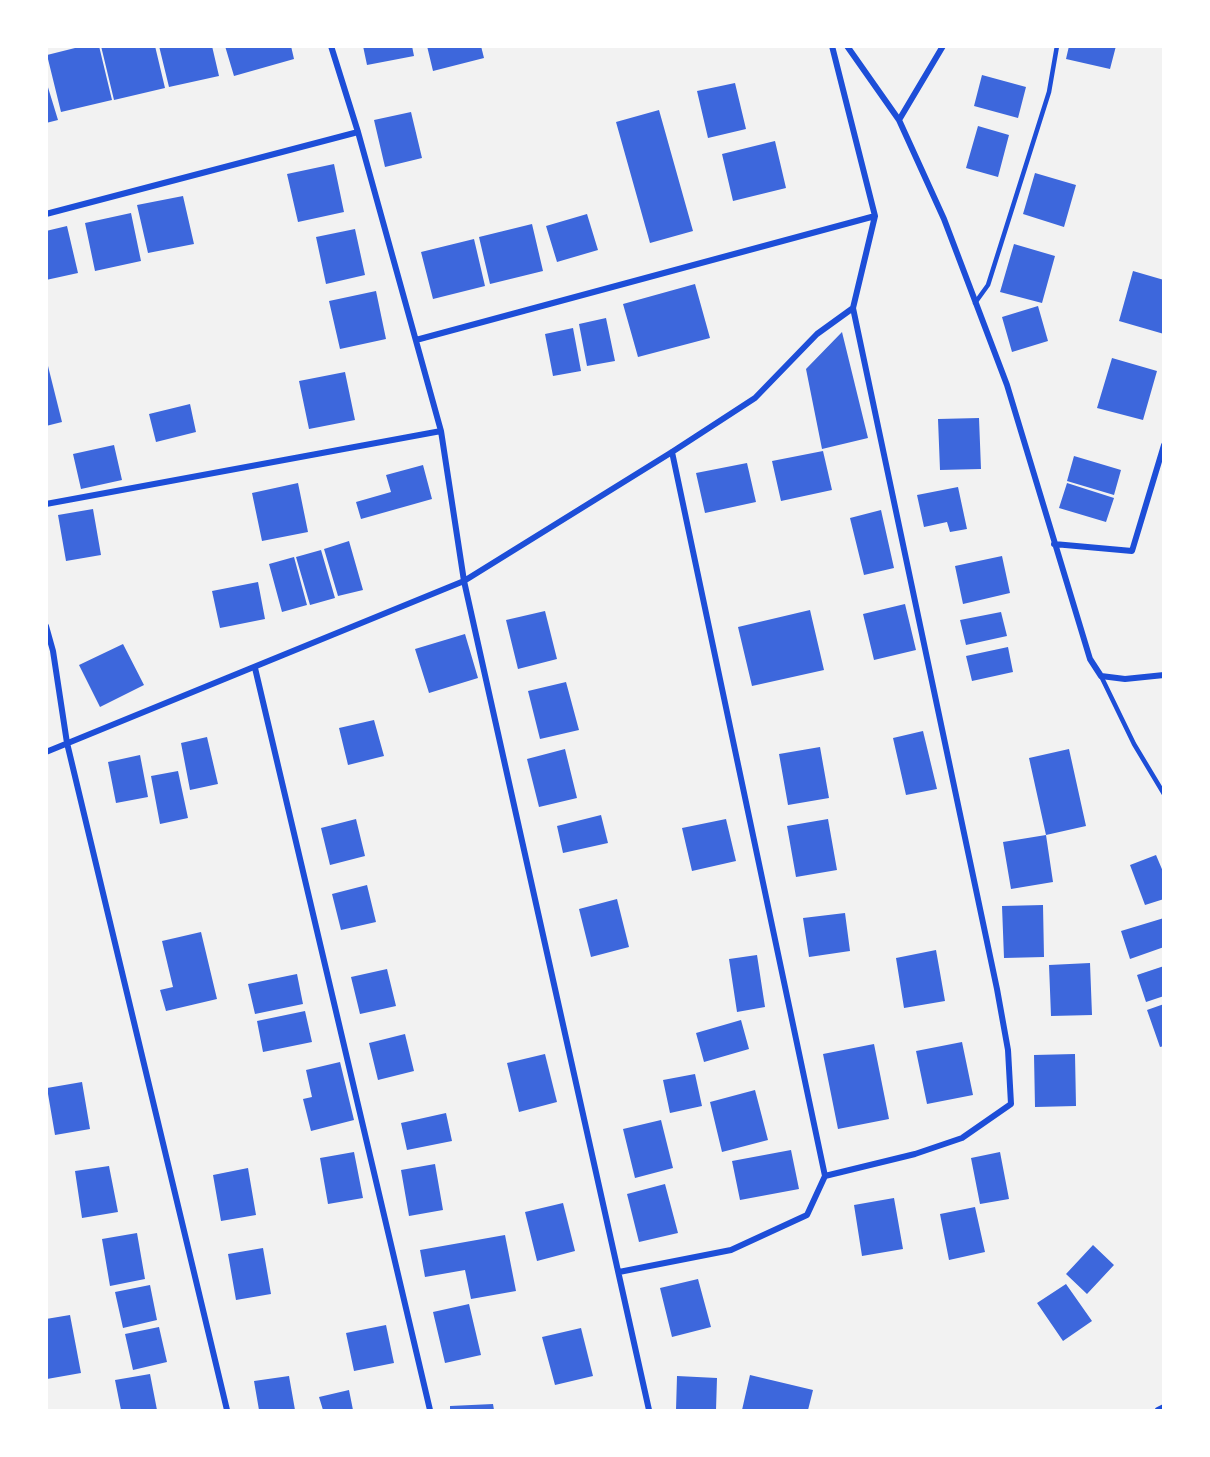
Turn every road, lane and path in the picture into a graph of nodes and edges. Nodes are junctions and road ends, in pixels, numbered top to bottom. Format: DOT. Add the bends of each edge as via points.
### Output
graph roads {
  1 [pos="331,46"];
  2 [pos="832,46"];
  3 [pos="847,46"];
  4 [pos="943,46"];
  5 [pos="1057,46"];
  6 [pos="899,120"];
  7 [pos="358,132"];
  8 [pos="46,214"];
  9 [pos="875,216"];
  10 [pos="975,303"];
  11 [pos="853,308"];
  12 [pos="416,340"];
  13 [pos="441,431"];
  14 [pos="1164,446"];
  15 [pos="672,452"];
  16 [pos="46,504"];
  17 [pos="1054,544"];
  18 [pos="464,581"];
  19 [pos="46,626"];
  20 [pos="255,668"];
  21 [pos="1164,675"];
  22 [pos="1101,676"];
  23 [pos="67,742"];
  24 [pos="46,752"];
  25 [pos="1164,794"];
  26 [pos="825,1176"];
  27 [pos="618,1272"];
  28 [pos="1164,1407"];
  29 [pos="227,1410"];
  30 [pos="430,1410"];
  31 [pos="649,1410"];
  32 [pos="1158,1410"];
  1 -- 7 [label="street"];
  2 -- 9 [label="street"];
  3 -- 6 [label="street"];
  4 -- 6 [label="street"];
  5 -- 10 [label="lane" via="1049,92 988,285"];
  6 -- 10 [label="street" via="944,219"];
  7 -- 8 [label="street"];
  7 -- 12 [label="street"];
  9 -- 11 [label="street"];
  9 -- 12 [label="street"];
  10 -- 17 [label="street" via="1007,386"];
  11 -- 15 [label="street" via="817,334 755,398"];
  11 -- 26 [label="street" via="997,989 1008,1050 1011,1104 962,1138"];
  12 -- 13 [label="street"];
  13 -- 16 [label="street"];
  13 -- 18 [label="street"];
  14 -- 17 [label="street" via="1132,551"];
  15 -- 18 [label="street"];
  15 -- 26 [label="street"];
  17 -- 22 [label="street" via="1090,659"];
  18 -- 20 [label="street"];
  18 -- 27 [label="street"];
  19 -- 23 [label="street"];
  20 -- 23 [label="street"];
  20 -- 30 [label="street"];
  21 -- 22 [label="street" via="1125,679"];
  22 -- 25 [label="lane"];
  23 -- 24 [label="street"];
  23 -- 29 [label="street"];
  26 -- 27 [label="street" via="807,1215 732,1250"];
  27 -- 31 [label="street"];
  28 -- 32 [label="street"];
}
